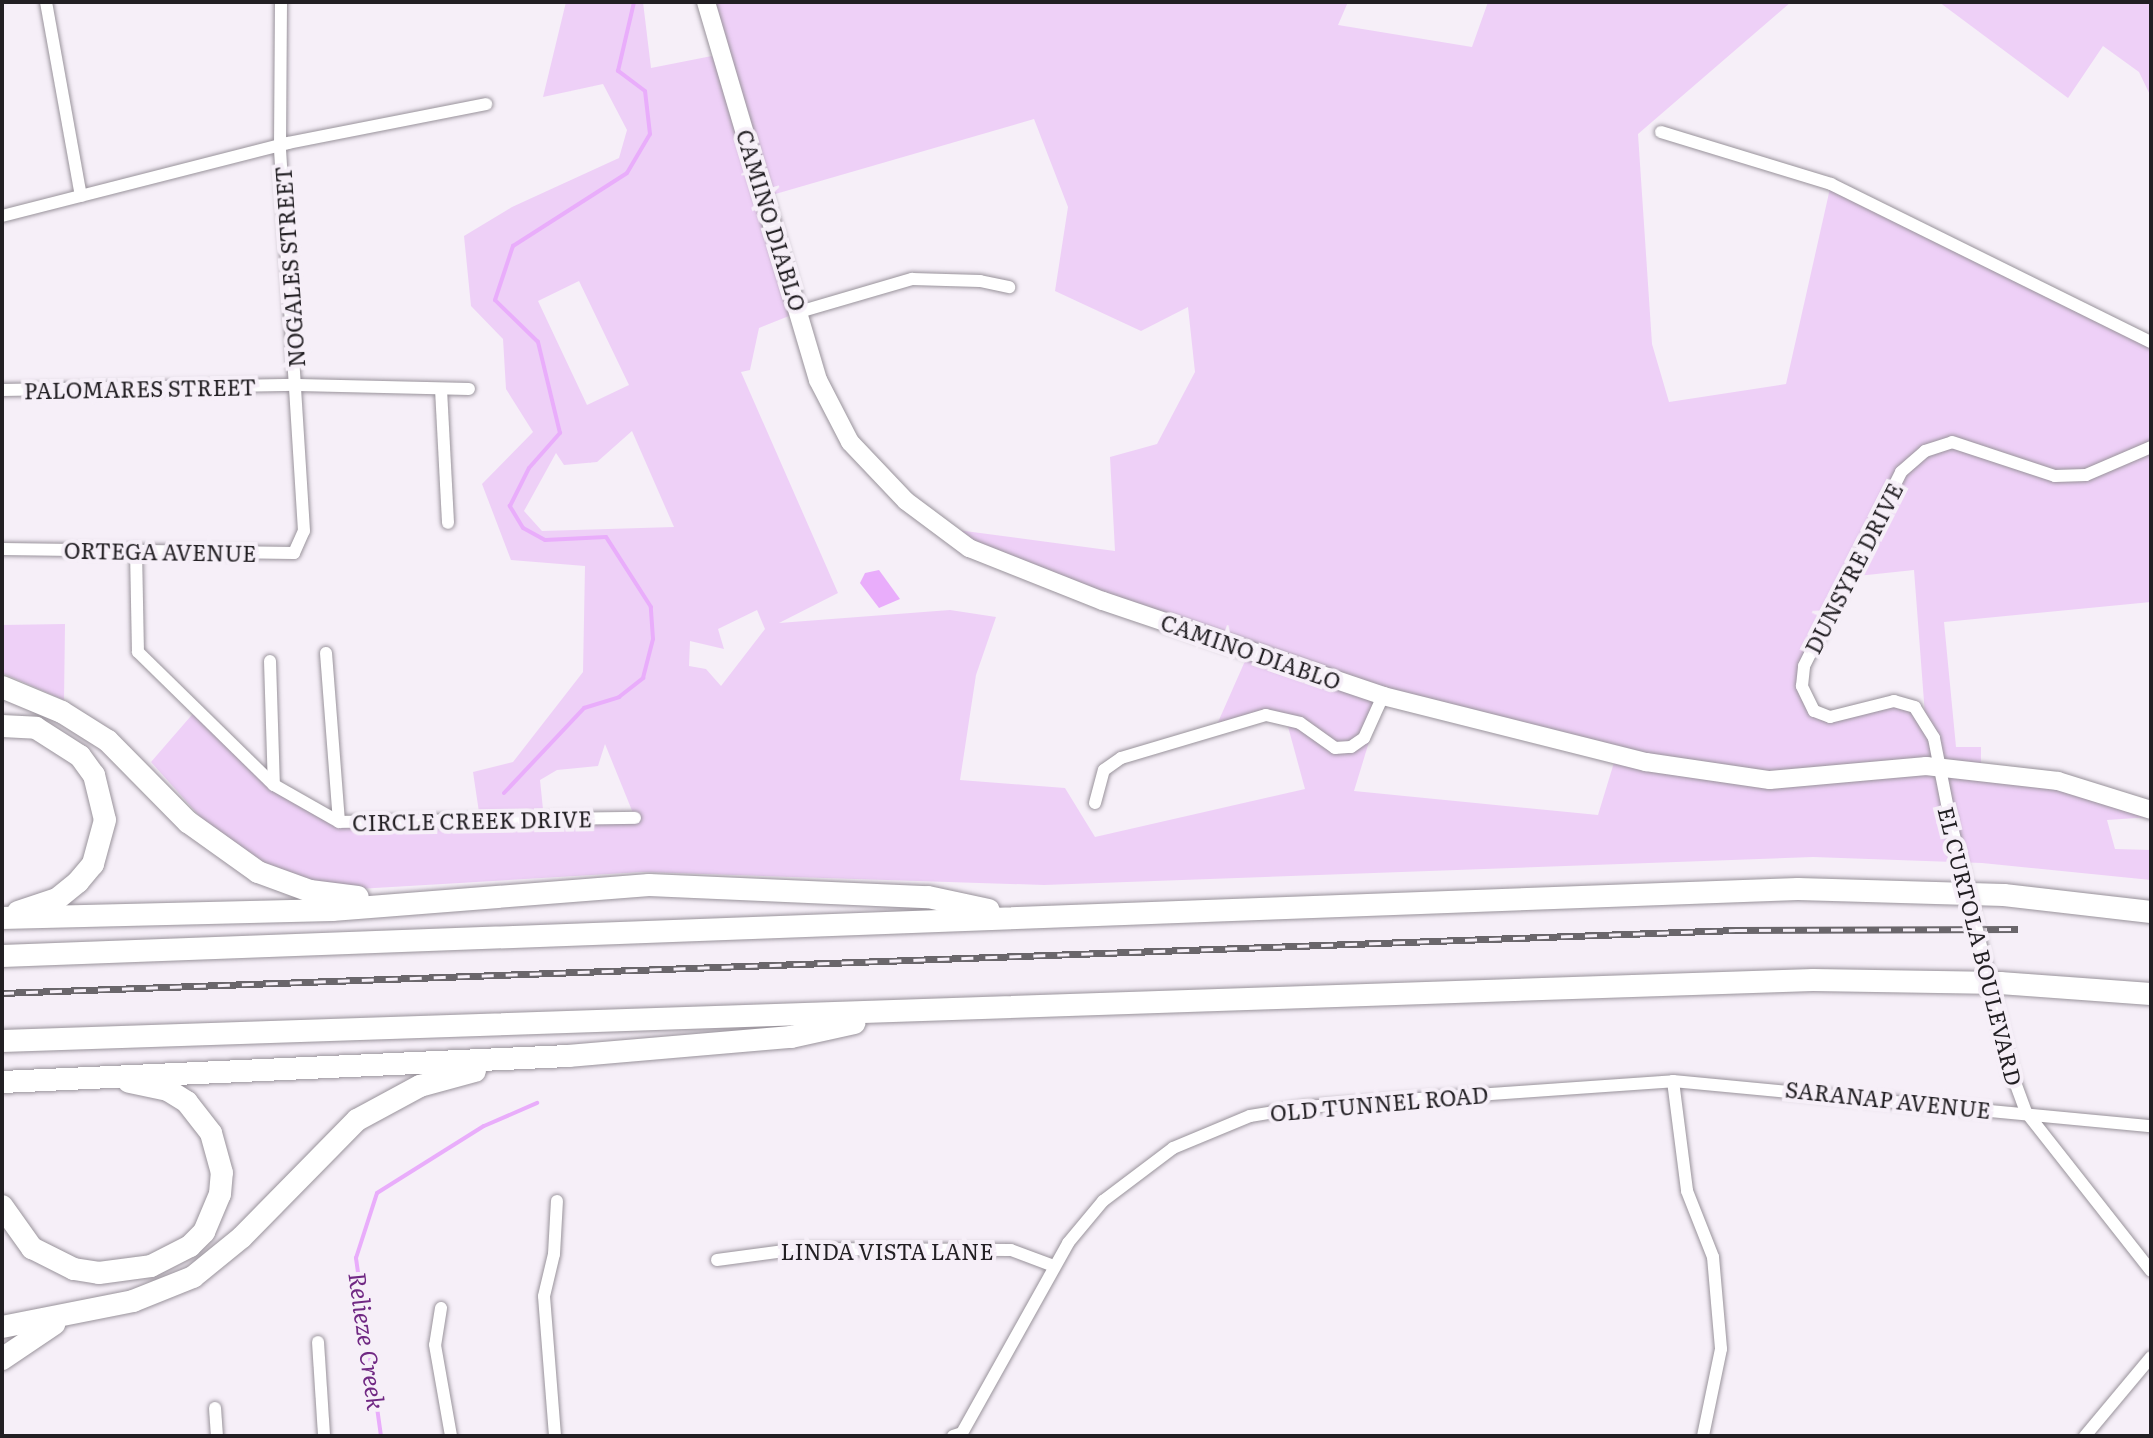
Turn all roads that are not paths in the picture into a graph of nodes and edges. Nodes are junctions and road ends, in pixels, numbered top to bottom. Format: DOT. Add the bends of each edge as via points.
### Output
graph roads {
  1 [pos="46,2"];
  2 [pos="281,2"];
  3 [pos="706,2"];
  4 [pos="486,104"];
  5 [pos="1661,132"];
  6 [pos="280,145"];
  7 [pos="81,196"];
  8 [pos="2,216"];
  9 [pos="1009,287"];
  10 [pos="799,312"];
  11 [pos="2151,342"];
  12 [pos="298,385"];
  13 [pos="441,389"];
  14 [pos="469,389"];
  15 [pos="2,390"];
  16 [pos="2151,447"];
  17 [pos="448,523"];
  18 [pos="304,531"];
  19 [pos="2,549"];
  20 [pos="136,550"];
  21 [pos="326,653"];
  22 [pos="270,661"];
  23 [pos="2,687"];
  24 [pos="1383,696"];
  25 [pos="2,726"];
  26 [pos="1937,768"];
  27 [pos="274,785"];
  28 [pos="1095,803"];
  29 [pos="2151,810"];
  30 [pos="635,818"];
  31 [pos="339,822"];
  32 [pos="439,900"];
  33 [pos="2151,912"];
  34 [pos="2,917"];
  35 [pos="1025,917"];
  36 [pos="4,956"];
  37 [pos="2151,994"];
  38 [pos="905,1012"];
  39 [pos="11,1041"];
  40 [pos="568,1056"];
  41 [pos="26,1081"];
  42 [pos="1673,1081"];
  43 [pos="2,1082"];
  44 [pos="2026,1112"];
  45 [pos="2151,1126"];
  46 [pos="557,1201"];
  47 [pos="2,1206"];
  48 [pos="717,1260"];
  49 [pos="1054,1266"];
  50 [pos="2151,1271"];
  51 [pos="441,1308"];
  52 [pos="68,1315"];
  53 [pos="2,1327"];
  54 [pos="318,1342"];
  55 [pos="2151,1357"];
  56 [pos="2,1359"];
  57 [pos="215,1408"];
  58 [pos="217,1436"];
  59 [pos="324,1436"];
  60 [pos="451,1436"];
  61 [pos="555,1436"];
  62 [pos="953,1436"];
  63 [pos="1703,1436"];
  64 [pos="2085,1436"];
  1 -- 7 [label="street"];
  2 -- 6 [label="street, NOGALES STREET"];
  3 -- 10 [label="street, CAMINO DIABLO"];
  4 -- 6 [label="street"];
  5 -- 11 [label="street" via="1831,184"];
  6 -- 7 [label="street"];
  6 -- 12 [label="street, NOGALES STREET"];
  7 -- 8 [label="street"];
  9 -- 10 [label="street" via="912,279"];
  10 -- 24 [label="street, CAMINO DIABLO" via="818,380 850,442 906,501 969,548 1103,601"];
  12 -- 13 [label="street, PALOMARES STREET"];
  12 -- 15 [label="street, PALOMARES STREET"];
  12 -- 18 [label="street, NOGALES STREET"];
  13 -- 14 [label="street, PALOMARES STREET"];
  13 -- 17 [label="street"];
  16 -- 26 [label="street, DUNSYRE DRIVE" via="2086,475 2055,476 1952,442 1925,451 1901,472 1804,666 1802,686 1814,711 1830,717 1894,701 1915,707 1934,738"];
  18 -- 20 [label="street, ORTEGA AVENUE" via="294,553"];
  19 -- 20 [label="street, ORTEGA AVENUE"];
  20 -- 27 [label="street, CIRCLE CREEK DRIVE" via="138,652"];
  21 -- 31 [label="street"];
  22 -- 27 [label="street"];
  23 -- 32 [label="highway" via="86,725 200,832 258,872 338,896"];
  24 -- 26 [label="street, CAMINO DIABLO" via="1690,772 1770,780"];
  24 -- 28 [label="street" via="1369,731 1351,747 1335,748 1300,723 1266,715 1121,758 1104,770"];
  25 -- 34 [label="highway" via="36,728 80,756 94,775 105,820 93,864 78,882 57,899"];
  26 -- 29 [label="street, CAMINO DIABLO" via="2058,781"];
  26 -- 44 [label="street, EL CURTOLA BOULEVARD, bridge" via="2012,1074"];
  27 -- 31 [label="street, CIRCLE CREEK DRIVE"];
  30 -- 31 [label="street, CIRCLE CREEK DRIVE"];
  32 -- 34 [label="highway" via="332,910"];
  32 -- 35 [label="highway" via="681,886 928,897"];
  33 -- 35 [label="highway" via="2004,895 1798,889"];
  35 -- 36 [label="highway"];
  37 -- 38 [label="highway" via="2000,983 1813,980"];
  38 -- 39 [label="highway"];
  38 -- 40 [label="highway" via="791,1037"];
  40 -- 41 [label="highway"];
  40 -- 52 [label="highway" via="450,1076 387,1101 330,1143 242,1237 193,1277 154,1295"];
  41 -- 43 [label="highway"];
  41 -- 47 [label="highway" via="125,1082 168,1090 187,1102 211,1133 222,1173 220,1194 204,1232 173,1258 99,1273 74,1269 32,1248"];
  42 -- 44 [label="street, SARANAP AVENUE"];
  42 -- 49 [label="street, OLD TUNNEL ROAD" via="1305,1107 1250,1116 1173,1148 1125,1181 1085,1221"];
  42 -- 63 [label="street" via="1687,1191 1713,1257 1721,1349"];
  44 -- 45 [label="street, SARANAP AVENUE"];
  44 -- 50 [label="street, EL CURTOLA BOULEVARD"];
  46 -- 61 [label="street" via="554,1254 544,1296"];
  48 -- 49 [label="street, LINDA VISTA LANE" via="799,1249 1011,1250"];
  49 -- 62 [label="street, OLD TUNNEL ROAD" via="962,1433"];
  51 -- 60 [label="street" via="435,1345"];
  52 -- 53 [label="highway"];
  52 -- 56 [label="highway"];
  54 -- 59 [label="street"];
  55 -- 64 [label="street"];
  57 -- 58 [label="street"];
}
